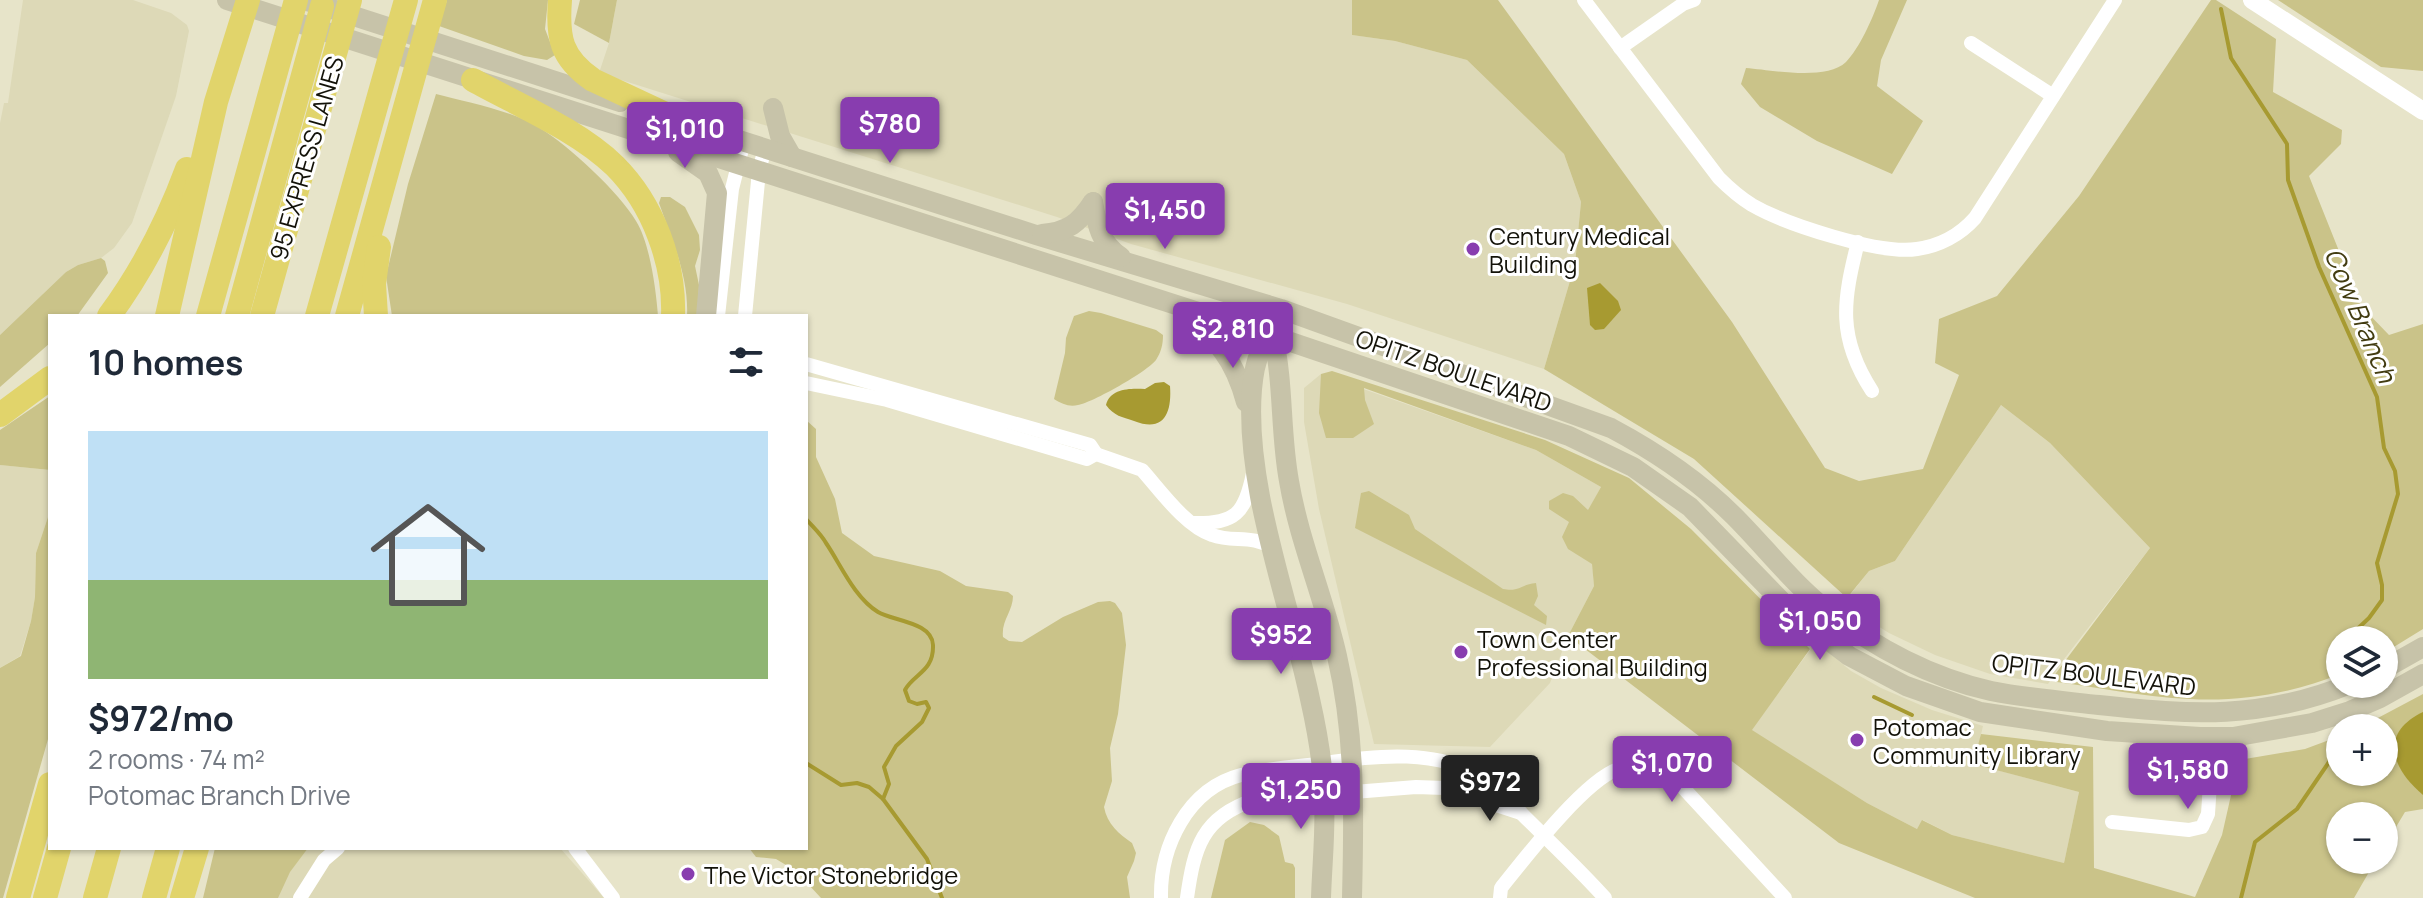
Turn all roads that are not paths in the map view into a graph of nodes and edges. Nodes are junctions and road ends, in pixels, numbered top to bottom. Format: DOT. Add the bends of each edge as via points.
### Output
graph roads {
  1 [pos="227,0"];
  2 [pos="248,0"];
  3 [pos="296,0"];
  4 [pos="350,0"];
  5 [pos="406,0"];
  6 [pos="435,0"];
  7 [pos="560,0"];
  8 [pos="1584,0"];
  9 [pos="1694,0"];
  10 [pos="2115,0"];
  11 [pos="2252,0"];
  12 [pos="314,12"];
  13 [pos="1971,43"];
  14 [pos="1620,48"];
  15 [pos="477,69"];
  16 [pos="226,70"];
  17 [pos="2053,96"];
  18 [pos="2421,106"];
  19 [pos="773,108"];
  20 [pos="685,123"];
  21 [pos="647,135"];
  22 [pos="744,141"];
  23 [pos="395,145"];
  24 [pos="765,148"];
  25 [pos="792,157"];
  26 [pos="737,164"];
  27 [pos="759,171"];
  28 [pos="1036,235"];
  29 [pos="1858,242"];
  30 [pos="1135,265"];
  31 [pos="1174,306"];
  32 [pos="1281,309"];
  33 [pos="110,314"];
  34 [pos="167,314"];
  35 [pos="209,314"];
  36 [pos="238,314"];
  37 [pos="263,314"];
  38 [pos="318,314"];
  39 [pos="348,314"];
  40 [pos="376,314"];
  41 [pos="673,314"];
  42 [pos="706,314"];
  43 [pos="718,314"];
  44 [pos="745,314"];
  45 [pos="1273,336"];
  46 [pos="808,365"];
  47 [pos="48,379"];
  48 [pos="808,383"];
  49 [pos="1872,391"];
  50 [pos="0,415"];
  51 [pos="1252,422"];
  52 [pos="1096,454"];
  53 [pos="1255,464"];
  54 [pos="1193,523"];
  55 [pos="1273,548"];
  56 [pos="2423,647"];
  57 [pos="2398,661"];
  58 [pos="2423,674"];
  59 [pos="2326,693"];
  60 [pos="2213,738"];
  61 [pos="1353,759"];
  62 [pos="1322,764"];
  63 [pos="48,791"];
  64 [pos="1355,793"];
  65 [pos="1325,796"];
  66 [pos="1521,814"];
  67 [pos="2112,822"];
  68 [pos="1544,835"];
  69 [pos="58,850"];
  70 [pos="167,850"];
  71 [pos="196,850"];
  72 [pos="336,850"];
  73 [pos="577,850"];
  74 [pos="106,852"];
  75 [pos="1504,895"];
  76 [pos="18,898"];
  77 [pos="45,898"];
  78 [pos="95,898"];
  79 [pos="154,898"];
  80 [pos="182,898"];
  81 [pos="300,898"];
  82 [pos="613,898"];
  83 [pos="1161,898"];
  84 [pos="1187,898"];
  85 [pos="1321,898"];
  86 [pos="1352,898"];
  87 [pos="1605,898"];
  88 [pos="1785,898"];
  1 -- 12 [label="main road, OPITZ BOULEVARD"];
  2 -- 16 [label="highway"];
  3 -- 35 [label="highway"];
  4 -- 37 [label="highway, 95 EXPRESS LANES"];
  5 -- 38 [label="highway"];
  6 -- 23 [label="highway"];
  7 -- 20 [label="highway" via="562,46 580,72"];
  8 -- 14 [label="street"];
  9 -- 14 [label="street"];
  10 -- 17 [label="street"];
  11 -- 18 [label="street"];
  12 -- 15 [label="main road, OPITZ BOULEVARD"];
  12 -- 36 [label="highway" via="304,71"];
  13 -- 17 [label="street"];
  14 -- 29 [label="street" via="1719,178 1739,196 1791,223"];
  15 -- 20 [label="main road, OPITZ BOULEVARD"];
  15 -- 21 [label="main road, OPITZ BOULEVARD"];
  15 -- 41 [label="highway" via="614,166 642,201 661,241"];
  16 -- 33 [label="highway" via="162,232"];
  16 -- 34 [label="highway"];
  17 -- 29 [label="street" via="1975,218 1958,234 1914,250"];
  19 -- 25 [label="main road"];
  20 -- 22 [label="main road, OPITZ BOULEVARD"];
  21 -- 26 [label="main road, OPITZ BOULEVARD"];
  21 -- 42 [label="main road" via="695,162 715,186 718,206"];
  22 -- 24 [label="main road, OPITZ BOULEVARD"];
  22 -- 26 [label="street"];
  23 -- 39 [label="highway"];
  23 -- 40 [label="highway" via="374,284"];
  24 -- 25 [label="main road, OPITZ BOULEVARD"];
  24 -- 27 [label="street"];
  25 -- 28 [label="main road, OPITZ BOULEVARD"];
  26 -- 27 [label="main road, OPITZ BOULEVARD"];
  26 -- 43 [label="street"];
  27 -- 31 [label="main road, OPITZ BOULEVARD"];
  27 -- 44 [label="street"];
  28 -- 30 [label="main road, OPITZ BOULEVARD"];
  28 -- 30 [label="main road" via="1072,227 1093,202 1105,242"];
  29 -- 49 [label="street" via="1847,284 1845,322 1853,357"];
  30 -- 32 [label="main road, OPITZ BOULEVARD"];
  31 -- 45 [label="main road, OPITZ BOULEVARD"];
  31 -- 51 [label="main road" via="1225,353 1238,374"];
  32 -- 45 [label="main road"];
  32 -- 59 [label="main road, OPITZ BOULEVARD" via="1581,415 1641,443 1706,490 1827,610 1878,645 1948,678 2019,696 2199,714 2267,709"];
  45 -- 51 [label="main road" via="1260,353 1255,372"];
  45 -- 60 [label="main road, OPITZ BOULEVARD" via="1569,436 1633,467 1690,507 1824,638 1906,686 1993,716"];
  45 -- 61 [label="main road" via="1288,480 1337,656"];
  46 -- 52 [label="street" via="1090,445"];
  47 -- 50 [label="highway"];
  48 -- 52 [label="street" via="887,400 1087,459"];
  51 -- 53 [label="main road"];
  52 -- 54 [label="street" via="1142,470"];
  53 -- 54 [label="street" via="1247,500 1239,511 1221,522"];
  53 -- 55 [label="main road"];
  54 -- 55 [label="street" via="1210,535 1250,538"];
  55 -- 62 [label="main road"];
  56 -- 57 [label="main road"];
  58 -- 60 [label="main road, OPITZ BOULEVARD" via="2380,698 2312,723"];
  60 -- 67 [label="street" via="2208,814 2202,827"];
  61 -- 62 [label="street"];
  61 -- 64 [label="main road"];
  61 -- 66 [label="street" via="1414,756 1459,768 1484,777"];
  62 -- 65 [label="main road"];
  62 -- 83 [label="street" via="1237,776 1203,796 1172,835 1163,862"];
  63 -- 76 [label="highway"];
  64 -- 65 [label="street"];
  64 -- 66 [label="street" via="1444,788"];
  64 -- 86 [label="main road"];
  65 -- 84 [label="street" via="1254,800 1222,815 1197,848"];
  65 -- 85 [label="main road"];
  66 -- 68 [label="street"];
  68 -- 75 [label="street"];
  68 -- 87 [label="street"];
  68 -- 88 [label="street" via="1617,769 1638,765 1664,771"];
  69 -- 77 [label="highway"];
  70 -- 79 [label="highway"];
  71 -- 80 [label="highway"];
  72 -- 81 [label="street"];
  73 -- 82 [label="street"];
  74 -- 78 [label="highway"];
}
